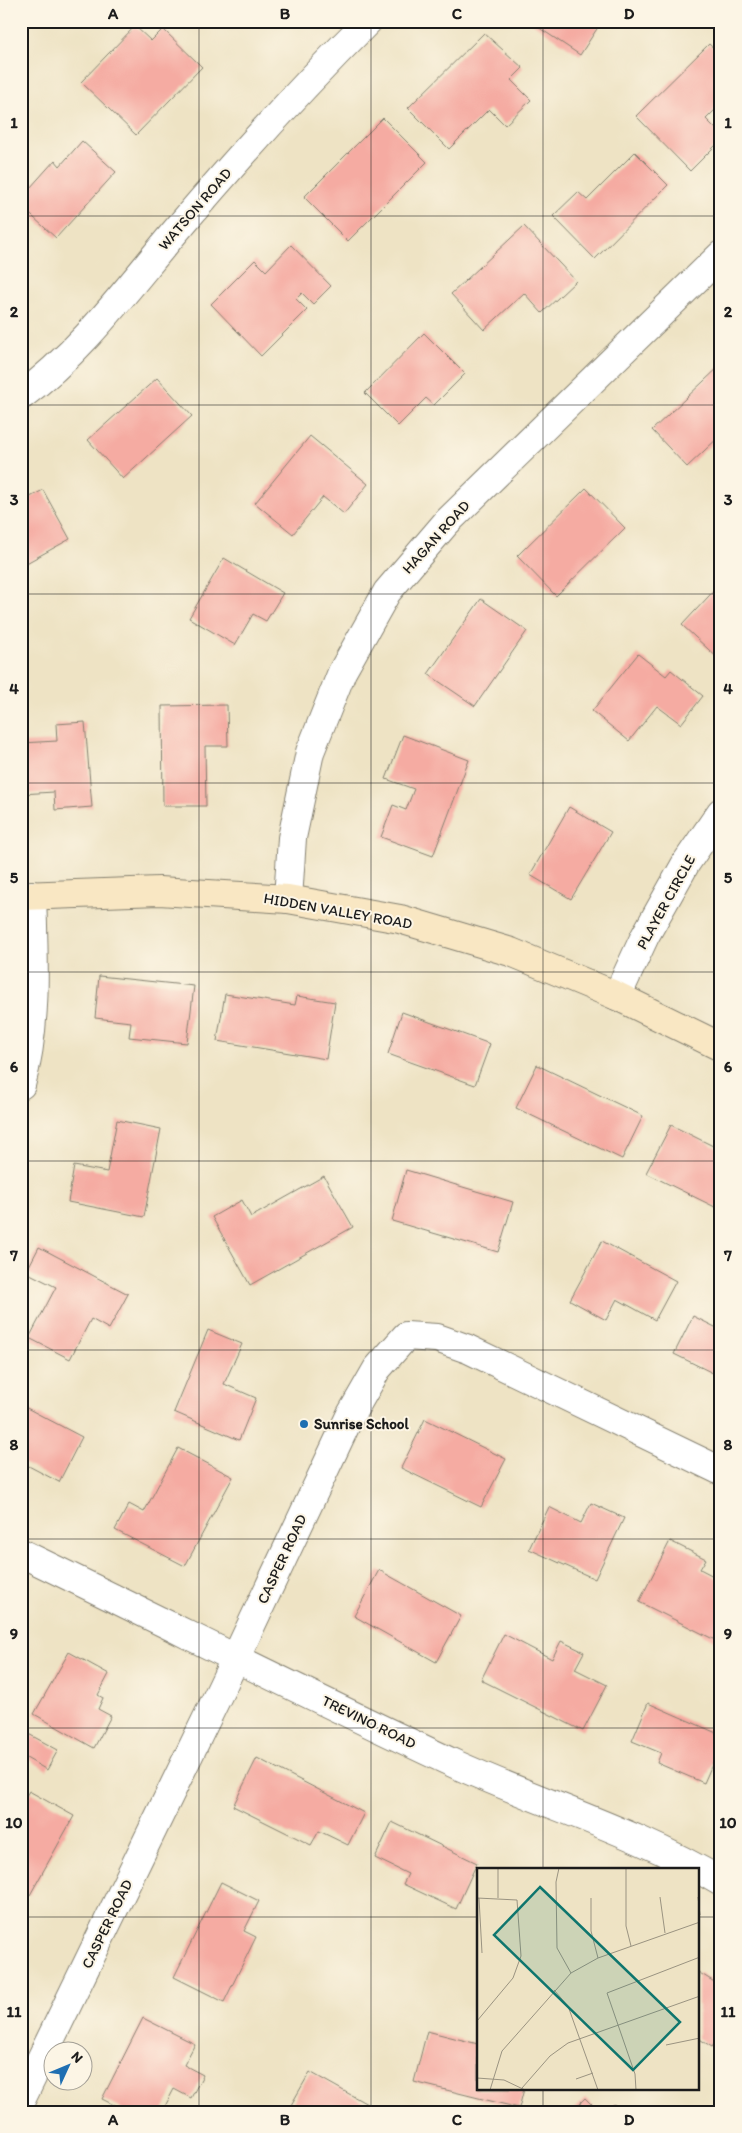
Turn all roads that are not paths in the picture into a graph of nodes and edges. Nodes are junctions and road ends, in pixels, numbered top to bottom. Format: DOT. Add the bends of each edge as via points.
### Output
graph roads {
  1 [pos="368,21"];
  2 [pos="721,255"];
  3 [pos="21,396"];
  4 [pos="721,812"];
  5 [pos="27,895"];
  6 [pos="288,900"];
  7 [pos="617,996"];
  8 [pos="721,1047"];
  9 [pos="21,1085"];
  10 [pos="721,1471"];
  11 [pos="21,1553"];
  12 [pos="236,1657"];
  13 [pos="697,1868"];
  14 [pos="700,1870"];
  15 [pos="721,1882"];
  16 [pos="21,2100"];
  1 -- 3 [label="street, WATSON ROAD" via="238,158 90,333 46,378"];
  2 -- 6 [label="street, HAGAN ROAD" via="446,522 387,592 342,672 310,752 292,838"];
  4 -- 7 [label="street, PLAYER CIRCLE" via="681,871"];
  5 -- 6 [label="street, HIDDEN VALLEY ROAD" via="160,891"];
  5 -- 9 [label="street" via="35,978 32,1027"];
  6 -- 7 [label="street, HIDDEN VALLEY ROAD" via="400,919 502,949"];
  7 -- 8 [label="street, HIDDEN VALLEY ROAD"];
  10 -- 12 [label="street, CASPER ROAD" via="468,1349 437,1338 406,1336 377,1369 350,1416"];
  11 -- 12 [label="street, TREVINO ROAD"];
  12 -- 13 [label="street, TREVINO ROAD" via="455,1764 613,1829"];
  12 -- 16 [label="street, CASPER ROAD"];
  14 -- 15 [label="street, TREVINO ROAD"];
}
